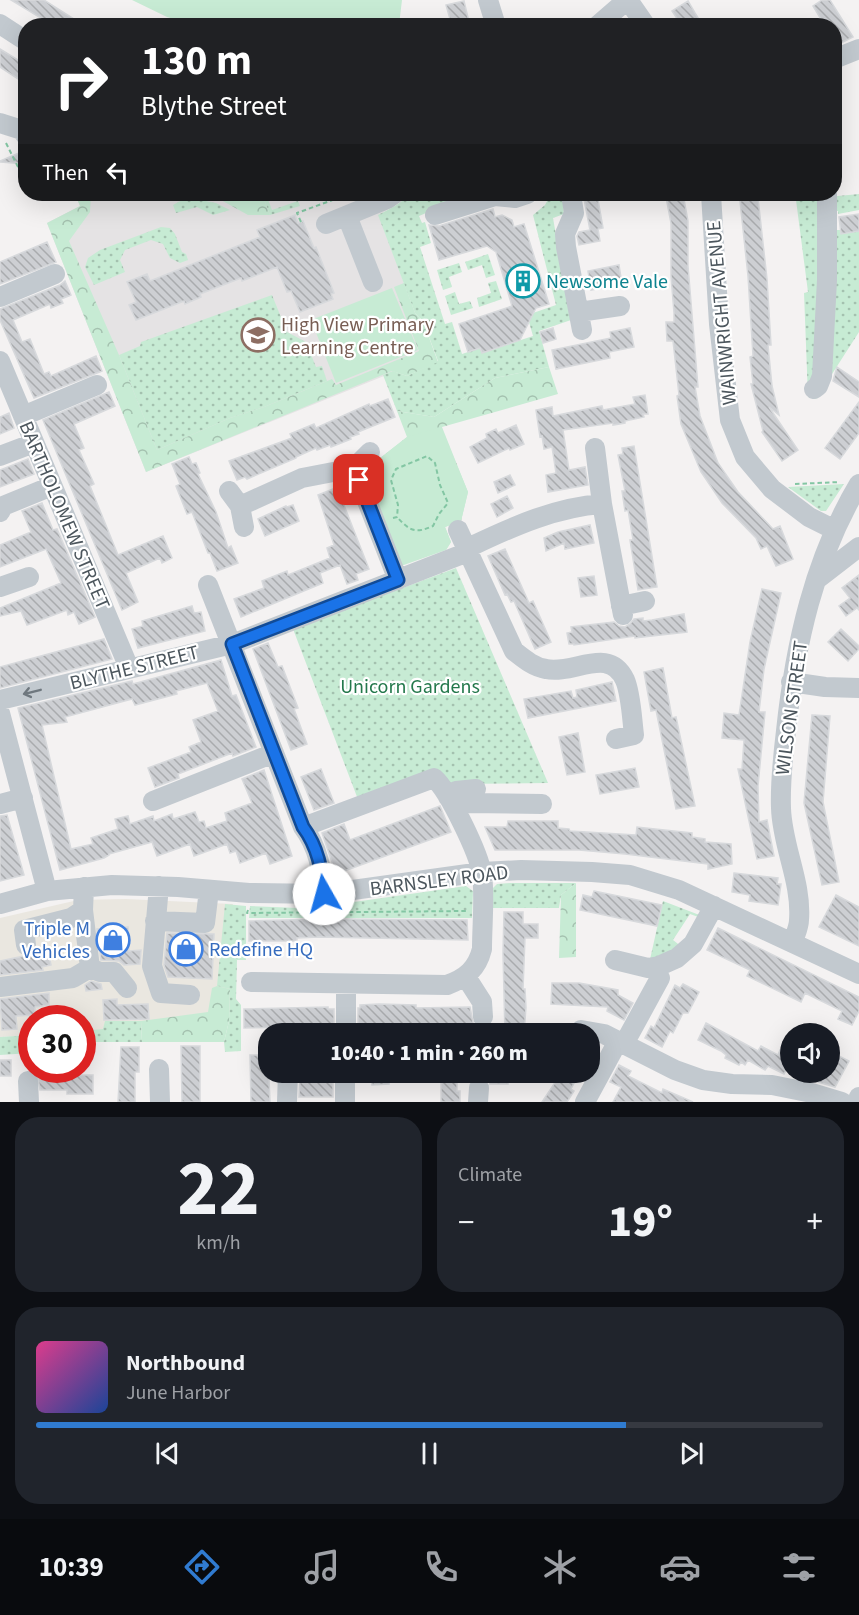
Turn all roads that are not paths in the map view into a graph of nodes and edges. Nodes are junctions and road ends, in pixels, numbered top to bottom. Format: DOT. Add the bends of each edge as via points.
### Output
graph roads {
  1 [pos="488,0"];
  2 [pos="628,0"];
  3 [pos="494,18"];
  4 [pos="607,18"];
  5 [pos="640,18"];
  6 [pos="0,24"];
  7 [pos="18,35"];
  8 [pos="859,49"];
  9 [pos="842,56"];
  10 [pos="0,123"];
  11 [pos="18,128"];
  12 [pos="382,201"];
  13 [pos="479,201"];
  14 [pos="572,201"];
  15 [pos="711,201"];
  16 [pos="826,201"];
  17 [pos="435,215"];
  18 [pos="347,216"];
  19 [pos="326,224"];
  20 [pos="55,274"];
  21 [pos="373,282"];
  22 [pos="0,297"];
  23 [pos="620,306"];
  24 [pos="0,361"];
  25 [pos="97,385"];
  26 [pos="5,386"];
  27 [pos="814,389"];
  28 [pos="23,416"];
  29 [pos="34,442"];
  30 [pos="595,448"];
  31 [pos="370,452"];
  32 [pos="0,456"];
  33 [pos="354,468"];
  34 [pos="52,486"];
  35 [pos="858,486"];
  36 [pos="602,504"];
  37 [pos="0,512"];
  38 [pos="244,527"];
  39 [pos="458,530"];
  40 [pos="835,530"];
  41 [pos="859,547"];
  42 [pos="468,552"];
  43 [pos="29,577"];
  44 [pos="398,580"];
  45 [pos="815,580"];
  46 [pos="207,585"];
  47 [pos="0,587"];
  48 [pos="645,601"];
  49 [pos="232,644"];
  50 [pos="129,668"];
  51 [pos="791,682"];
  52 [pos="859,688"];
  53 [pos="0,700"];
  54 [pos="0,713"];
  55 [pos="616,739"];
  56 [pos="274,753"];
  57 [pos="476,789"];
  58 [pos="22,798"];
  59 [pos="153,801"];
  60 [pos="452,802"];
  61 [pos="0,804"];
  62 [pos="542,804"];
  63 [pos="303,827"];
  64 [pos="482,872"];
  65 [pos="159,886"];
  66 [pos="84,887"];
  67 [pos="208,890"];
  68 [pos="47,891"];
  69 [pos="0,904"];
  70 [pos="329,906"];
  71 [pos="714,906"];
  72 [pos="84,910"];
  73 [pos="155,921"];
  74 [pos="793,942"];
  75 [pos="26,945"];
  76 [pos="615,960"];
  77 [pos="90,968"];
  78 [pos="859,974"];
  79 [pos="466,976"];
  80 [pos="660,978"];
  81 [pos="251,982"];
  82 [pos="346,984"];
  83 [pos="0,987"];
  84 [pos="127,988"];
  85 [pos="190,995"];
  86 [pos="483,1017"];
  87 [pos="345,1023"];
  88 [pos="600,1033"];
  89 [pos="621,1042"];
  90 [pos="159,1069"];
  91 [pos="28,1083"];
  92 [pos="288,1083"];
  93 [pos="345,1083"];
  94 [pos="859,1097"];
  95 [pos="29,1102"];
  96 [pos="160,1102"];
  97 [pos="287,1102"];
  98 [pos="345,1102"];
  99 [pos="585,1102"];
  100 [pos="842,1102"];
  101 [pos="857,1102"];
  1 -- 3 [label="street"];
  2 -- 4 [label="street"];
  2 -- 5 [label="street"];
  6 -- 7 [label="street"];
  8 -- 9 [label="street"];
  10 -- 11 [label="street"];
  12 -- 18 [label="street"];
  13 -- 17 [label="street"];
  14 -- 23 [label="street" via="574,213 565,234 581,321"];
  15 -- 40 [label="street, WAINWRIGHT AVENUE" via="730,420 745,457 772,489 809,517"];
  16 -- 27 [label="street" via="822,376"];
  18 -- 19 [label="street"];
  18 -- 21 [label="street"];
  20 -- 22 [label="street"];
  24 -- 26 [label="street, BARTHOLOMEW STREET"];
  25 -- 28 [label="street"];
  26 -- 28 [label="street, BARTHOLOMEW STREET"];
  28 -- 29 [label="street, BARTHOLOMEW STREET"];
  29 -- 32 [label="street"];
  29 -- 34 [label="street, BARTHOLOMEW STREET"];
  30 -- 36 [label="street"];
  31 -- 33 [label="street"];
  33 -- 38 [label="street" via="234,498"];
  33 -- 44 [label="street"];
  34 -- 37 [label="street" via="3,506"];
  34 -- 50 [label="street, BARTHOLOMEW STREET"];
  35 -- 40 [label="street, WILSON STREET"];
  36 -- 42 [label="street, BLYTHE STREET" via="541,516 474,545"];
  36 -- 48 [label="street" via="622,611"];
  39 -- 42 [label="street"];
  40 -- 45 [label="street, WILSON STREET"];
  41 -- 45 [label="street"];
  42 -- 44 [label="street, BLYTHE STREET"];
  42 -- 55 [label="street" via="514,651 529,663 546,670 603,661 619,669 626,683 634,735"];
  43 -- 47 [label="street"];
  44 -- 49 [label="street, BLYTHE STREET"];
  45 -- 51 [label="street, WILSON STREET"];
  46 -- 49 [label="street"];
  49 -- 50 [label="street, BLYTHE STREET"];
  49 -- 56 [label="street"];
  50 -- 53 [label="street, BLYTHE STREET, one-way"];
  51 -- 52 [label="street"];
  51 -- 74 [label="street, WILSON STREET" via="780,811 798,894 799,922"];
  54 -- 58 [label="street"];
  56 -- 59 [label="street"];
  56 -- 63 [label="street"];
  57 -- 60 [label="street" via="456,791"];
  58 -- 61 [label="street"];
  58 -- 68 [label="street"];
  60 -- 62 [label="street"];
  60 -- 63 [label="street" via="434,778"];
  60 -- 64 [label="street"];
  63 -- 70 [label="street" via="311,837"];
  64 -- 70 [label="street, BARNSLEY ROAD"];
  64 -- 71 [label="street, BARNSLEY ROAD" via="630,875 669,886"];
  64 -- 79 [label="street" via="482,949 473,971"];
  65 -- 66 [label="street, BARNSLEY ROAD"];
  65 -- 67 [label="street, BARNSLEY ROAD"];
  65 -- 73 [label="street"];
  66 -- 68 [label="street, BARNSLEY ROAD"];
  66 -- 72 [label="street"];
  67 -- 70 [label="street, BARNSLEY ROAD"];
  67 -- 73 [label="street" via="205,923"];
  68 -- 69 [label="street, BARNSLEY ROAD"];
  71 -- 74 [label="street, BARNSLEY ROAD"];
  71 -- 76 [label="street" via="693,944 677,958 648,968"];
  72 -- 75 [label="street" via="71,918 24,930"];
  72 -- 77 [label="street"];
  73 -- 85 [label="street" via="152,966 161,993"];
  74 -- 78 [label="street, BARNSLEY ROAD"];
  77 -- 83 [label="street" via="73,978"];
  77 -- 84 [label="street" via="114,972"];
  79 -- 82 [label="street" via="447,985"];
  79 -- 86 [label="street" via="482,1002"];
  80 -- 89 [label="street"];
  81 -- 82 [label="street"];
  82 -- 87 [label="street"];
  88 -- 89 [label="street"];
  89 -- 99 [label="street"];
  89 -- 100 [label="street" via="703,1080 772,1085"];
  90 -- 96 [label="street"];
  91 -- 95 [label="street"];
  92 -- 97 [label="street"];
  93 -- 98 [label="street"];
  94 -- 101 [label="street"];
}
